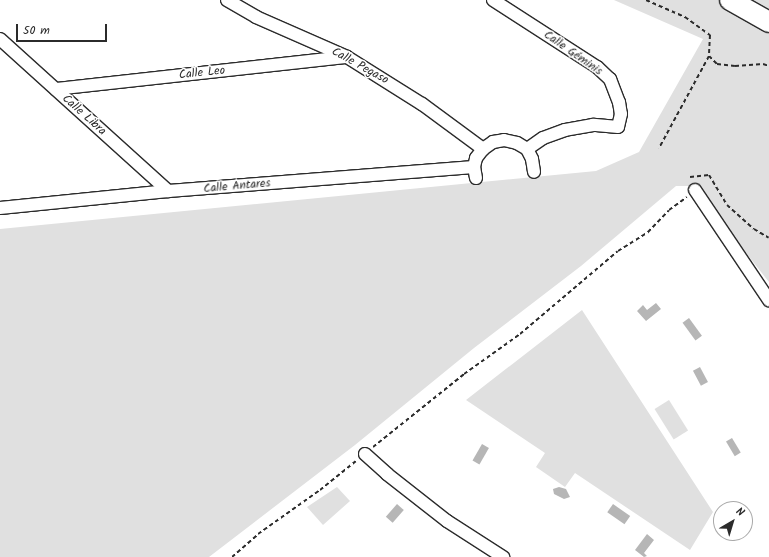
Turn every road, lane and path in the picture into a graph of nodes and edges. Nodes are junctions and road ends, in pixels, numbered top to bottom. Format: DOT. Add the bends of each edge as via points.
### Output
graph roads {
  1 [pos="227,0"];
  2 [pos="493,0"];
  3 [pos="646,0"];
  4 [pos="730,0"];
  5 [pos="769,22"];
  6 [pos="0,38"];
  7 [pos="709,56"];
  8 [pos="347,57"];
  9 [pos="769,66"];
  10 [pos="56,89"];
  11 [pos="659,148"];
  12 [pos="483,149"];
  13 [pos="527,149"];
  14 [pos="534,172"];
  15 [pos="690,177"];
  16 [pos="168,191"];
  17 [pos="693,193"];
  18 [pos="0,208"];
  19 [pos="769,238"];
  20 [pos="769,300"];
  21 [pos="365,454"];
  22 [pos="232,557"];
  23 [pos="503,557"];
  1 -- 8 [label="street, Calle Pegaso" via="256,17"];
  2 -- 13 [label="street, Calle Géminis" via="597,67 610,79 619,102 621,114 618,127 593,125 565,130 543,138"];
  3 -- 7 [label="path" via="684,17 710,35"];
  4 -- 5 [label="highway"];
  6 -- 10 [label="street, Calle Libra"];
  7 -- 9 [label="path" via="717,64"];
  7 -- 11 [label="path"];
  8 -- 10 [label="street, Calle Leo"];
  8 -- 12 [label="street, Calle Pegaso" via="422,104"];
  10 -- 16 [label="street, Calle Libra"];
  12 -- 13 [label="street" via="493,142 504,140"];
  12 -- 16 [label="street, Calle Antares" via="476,158 475,172"];
  13 -- 14 [label="street"];
  15 -- 19 [label="path" via="709,175 728,205 754,229"];
  16 -- 18 [label="street, Calle Antares"];
  17 -- 20 [label="street"];
  17 -- 21 [label="path" via="669,210 648,232 618,251 520,334 464,374"];
  21 -- 22 [label="path" via="258,534"];
  21 -- 23 [label="street" via="447,521"];
}
